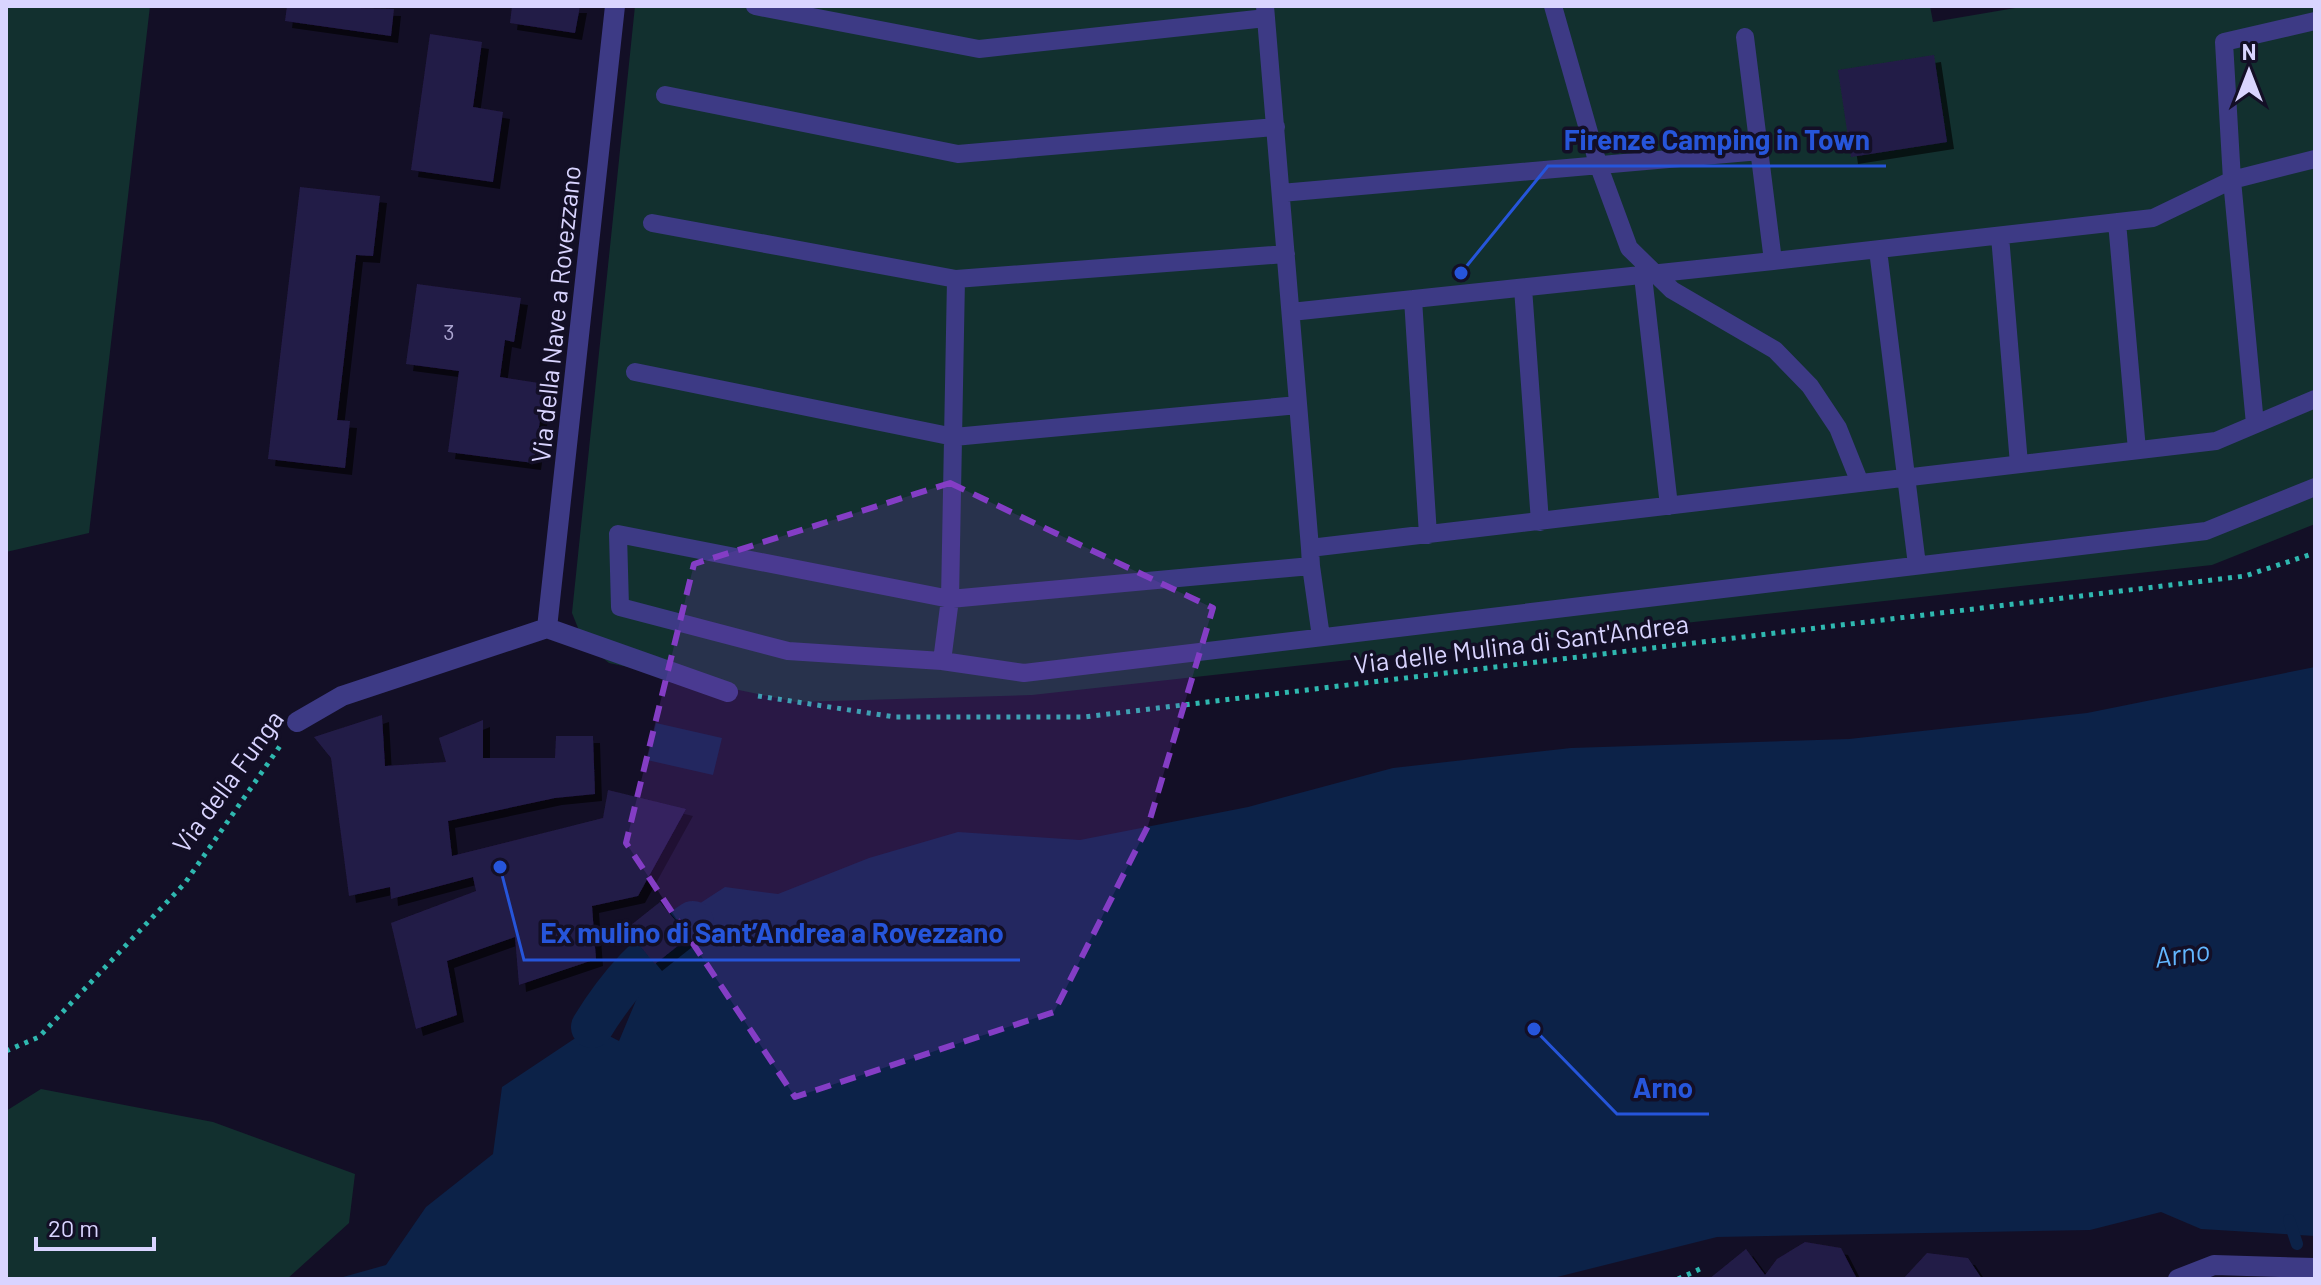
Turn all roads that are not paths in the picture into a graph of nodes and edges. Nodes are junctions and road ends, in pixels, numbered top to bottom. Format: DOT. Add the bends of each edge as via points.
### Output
graph roads {
  1 [pos="615,6"];
  2 [pos="755,6"];
  3 [pos="1553,6"];
  4 [pos="1265,12"];
  5 [pos="2315,21"];
  6 [pos="1745,37"];
  7 [pos="665,95"];
  8 [pos="1276,127"];
  9 [pos="1760,151"];
  10 [pos="2315,159"];
  11 [pos="1598,164"];
  12 [pos="2232,180"];
  13 [pos="1281,193"];
  14 [pos="2117,222"];
  15 [pos="652,223"];
  16 [pos="2000,236"];
  17 [pos="1878,250"];
  18 [pos="1286,254"];
  19 [pos="1773,261"];
  20 [pos="1648,275"];
  21 [pos="956,279"];
  22 [pos="1523,288"];
  23 [pos="1413,299"];
  24 [pos="1291,312"];
  25 [pos="635,372"];
  26 [pos="2315,399"];
  27 [pos="1298,405"];
  28 [pos="2255,424"];
  29 [pos="954,437"];
  30 [pos="2137,450"];
  31 [pos="2019,464"];
  32 [pos="1905,477"];
  33 [pos="1860,483"];
  34 [pos="2315,487"];
  35 [pos="1669,506"];
  36 [pos="1540,522"];
  37 [pos="1428,535"];
  38 [pos="1310,557"];
  39 [pos="1917,565"];
  40 [pos="950,599"];
  41 [pos="547,628"];
  42 [pos="1321,637"];
  43 [pos="942,661"];
  44 [pos="728,692"];
  45 [pos="297,722"];
  46 [pos="2315,1268"];
  47 [pos="2178,1279"];
  1 -- 41 [label="street, Via della Nave a Rovezzano"];
  2 -- 4 [label="lane" via="979,49"];
  3 -- 11 [label="lane"];
  4 -- 8 [label="lane"];
  5 -- 12 [label="lane" via="2224,42"];
  6 -- 9 [label="lane"];
  7 -- 8 [label="lane" via="958,154"];
  8 -- 13 [label="lane"];
  9 -- 11 [label="lane"];
  9 -- 19 [label="lane"];
  10 -- 12 [label="lane"];
  11 -- 13 [label="lane"];
  11 -- 20 [label="lane" via="1629,248"];
  12 -- 14 [label="lane" via="2153,218"];
  12 -- 28 [label="lane"];
  13 -- 18 [label="lane"];
  14 -- 16 [label="lane"];
  14 -- 30 [label="lane"];
  15 -- 21 [label="lane"];
  16 -- 17 [label="lane"];
  16 -- 31 [label="lane"];
  17 -- 19 [label="lane"];
  17 -- 32 [label="lane"];
  18 -- 21 [label="lane"];
  18 -- 24 [label="lane"];
  19 -- 20 [label="lane"];
  20 -- 22 [label="lane"];
  20 -- 33 [label="lane" via="1775,350 1810,386 1838,428"];
  20 -- 35 [label="lane"];
  21 -- 29 [label="lane"];
  22 -- 23 [label="lane"];
  22 -- 36 [label="lane"];
  23 -- 24 [label="lane"];
  23 -- 37 [label="lane"];
  24 -- 27 [label="lane"];
  25 -- 29 [label="lane"];
  26 -- 28 [label="lane"];
  27 -- 29 [label="lane"];
  27 -- 38 [label="lane"];
  28 -- 30 [label="lane" via="2216,441"];
  29 -- 40 [label="lane"];
  30 -- 31 [label="lane"];
  31 -- 32 [label="lane"];
  32 -- 33 [label="lane"];
  32 -- 39 [label="lane"];
  33 -- 35 [label="lane"];
  34 -- 39 [label="lane" via="2206,531"];
  35 -- 36 [label="lane"];
  36 -- 37 [label="lane"];
  37 -- 38 [label="lane"];
  38 -- 40 [label="lane"];
  38 -- 42 [label="lane"];
  39 -- 42 [label="lane"];
  40 -- 43 [label="lane"];
  40 -- 43 [label="lane" via="618,534 620,607 788,651"];
  41 -- 44 [label="street"];
  41 -- 45 [label="street, Via della Funga" via="342,696"];
  42 -- 43 [label="lane" via="1024,673"];
  46 -- 47 [label="street" via="2214,1265"];
}
